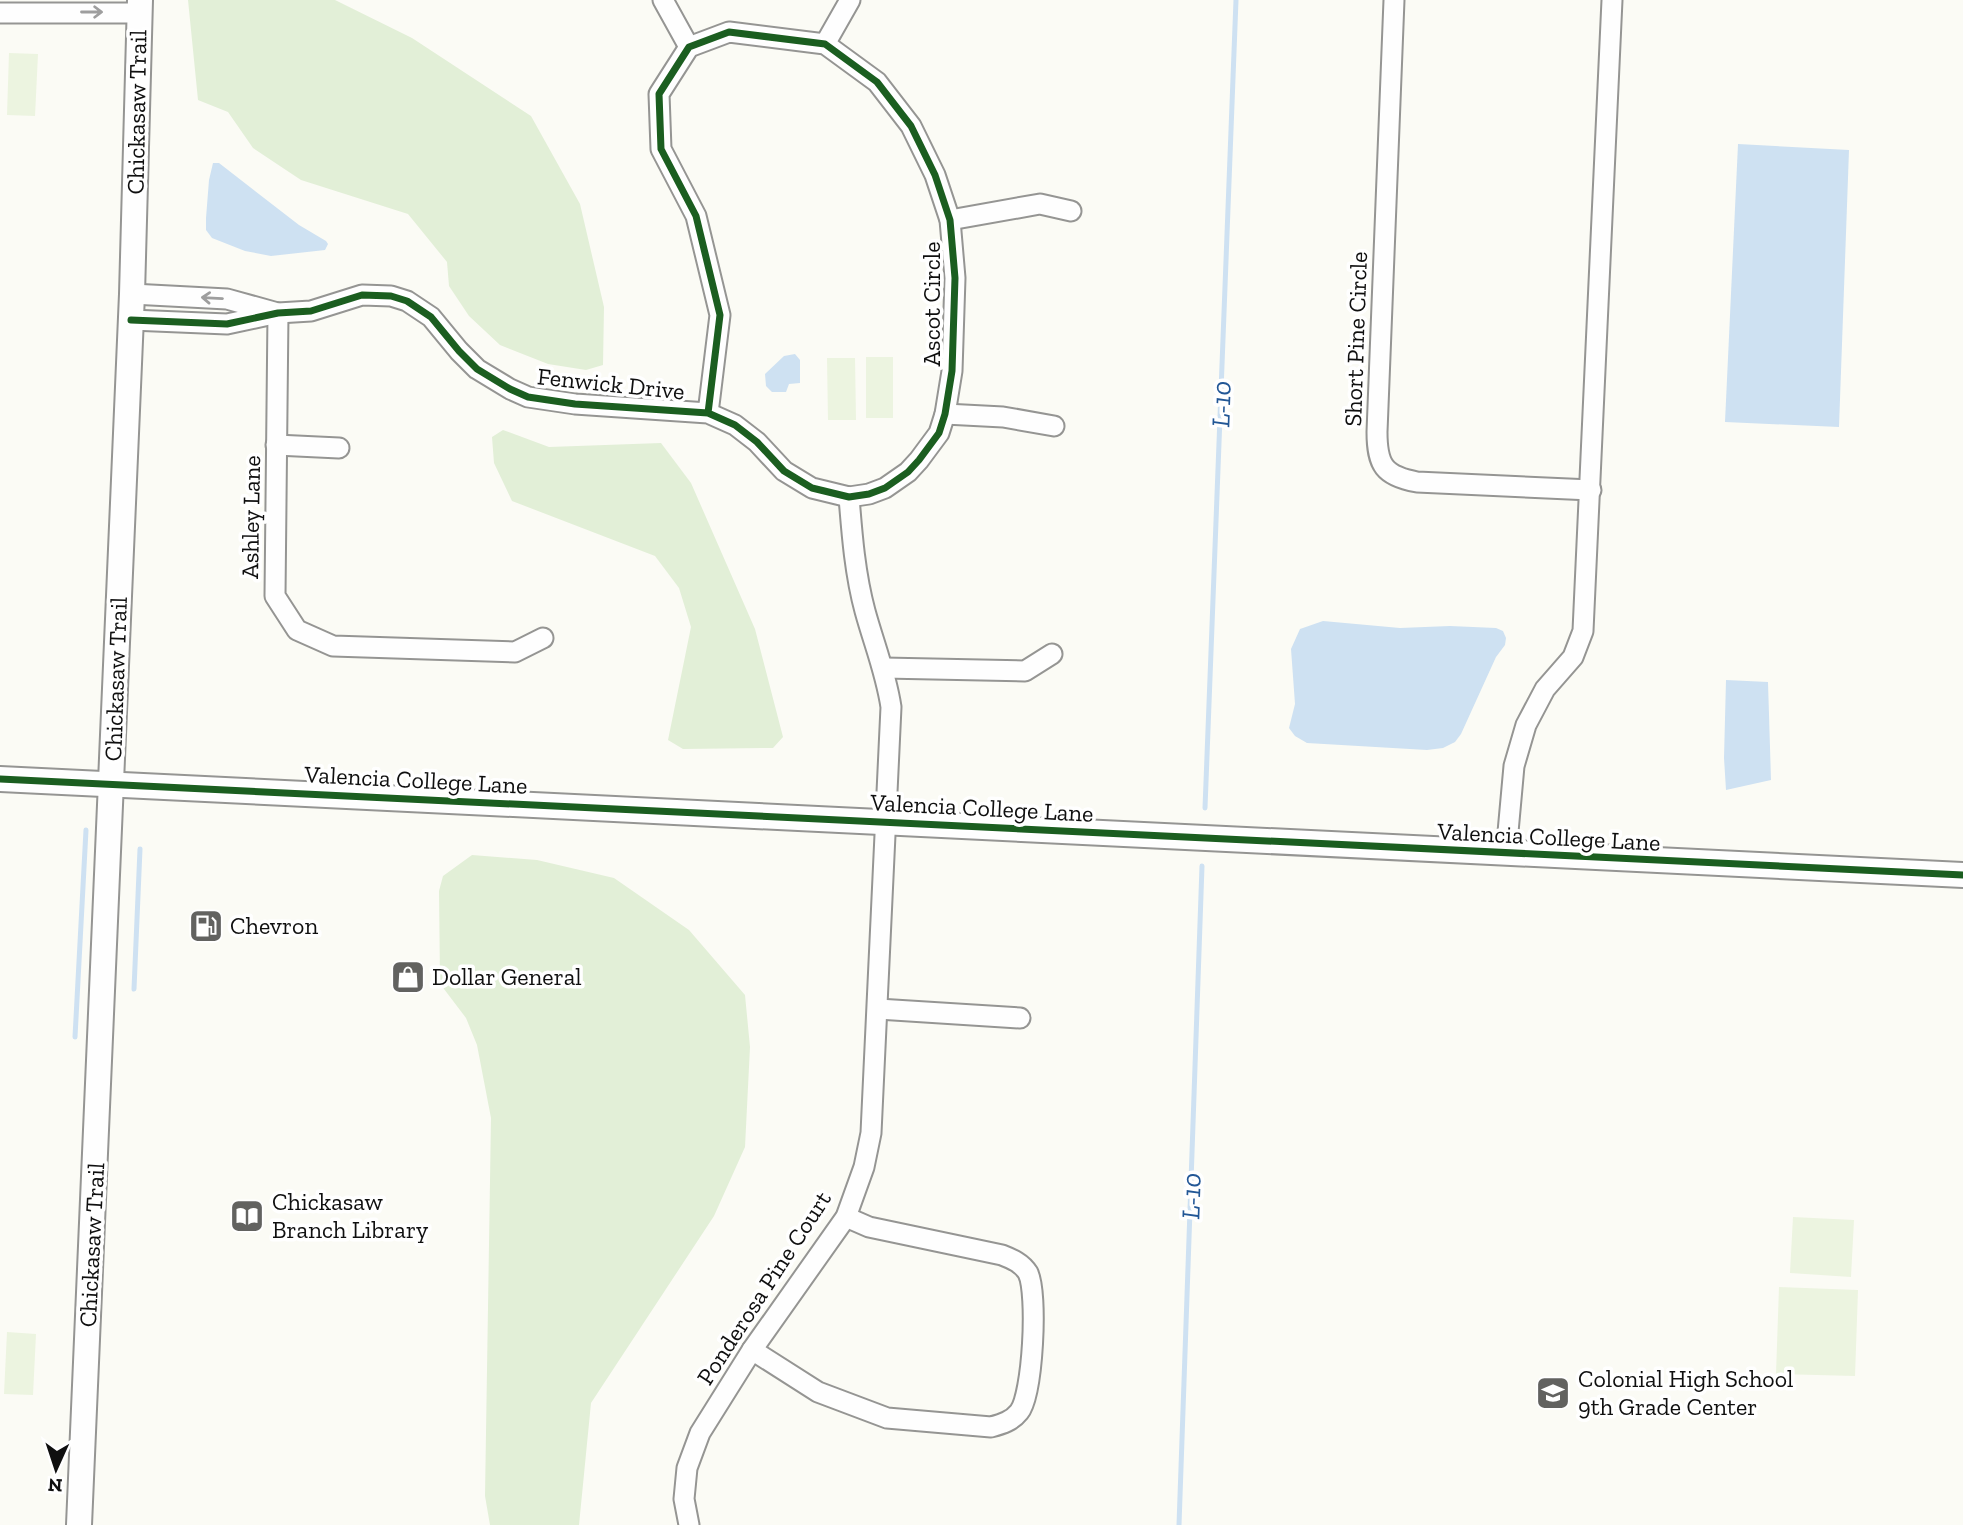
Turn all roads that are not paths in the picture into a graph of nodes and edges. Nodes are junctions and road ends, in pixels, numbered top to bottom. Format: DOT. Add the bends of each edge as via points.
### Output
graph roads {
  1 [pos="663,0"];
  2 [pos="850,0"];
  3 [pos="1394,0"];
  4 [pos="1612,0"];
  5 [pos="139,6"];
  6 [pos="0,13"];
  7 [pos="825,44"];
  8 [pos="689,47"];
  9 [pos="1071,211"];
  10 [pos="950,220"];
  11 [pos="132,294"];
  12 [pos="278,313"];
  13 [pos="131,320"];
  14 [pos="708,414"];
  15 [pos="945,414"];
  16 [pos="1054,426"];
  17 [pos="276,445"];
  18 [pos="339,448"];
  19 [pos="1591,490"];
  20 [pos="849,497"];
  21 [pos="543,638"];
  22 [pos="1052,654"];
  23 [pos="884,668"];
  24 [pos="0,779"];
  25 [pos="113,785"];
  26 [pos="885,822"];
  27 [pos="1506,854"];
  28 [pos="1963,875"];
  29 [pos="878,1009"];
  30 [pos="1020,1018"];
  31 [pos="846,1217"];
  32 [pos="752,1350"];
  33 [pos="79,1525"];
  34 [pos="689,1525"];
  1 -- 8 [label="street"];
  2 -- 7 [label="street"];
  3 -- 19 [label="street, Short Pine Circle" via="1377,432 1380,460 1390,473 1417,482"];
  4 -- 19 [label="street"];
  6 -- 5 [label="street, one-way"];
  5 -- 11 [label="street, Chickasaw Trail"];
  7 -- 8 [label="street, Ascot Circle" via="729,32"];
  7 -- 10 [label="street, Ascot Circle" via="877,82 911,126 935,174"];
  8 -- 14 [label="street" via="659,94 661,149 696,216 720,315"];
  9 -- 10 [label="street" via="1040,204"];
  10 -- 15 [label="street, Ascot Circle" via="955,278 952,371"];
  12 -- 11 [label="street, Fenwick Drive, one-way" via="227,299"];
  11 -- 13 [label="street, Chickasaw Trail"];
  12 -- 13 [label="street, Fenwick Drive" via="227,324"];
  12 -- 14 [label="street, Fenwick Drive" via="311,310 362,295 391,296 431,317 477,369 528,397"];
  12 -- 17 [label="street, Ashley Lane"];
  13 -- 25 [label="street, Chickasaw Trail"];
  14 -- 20 [label="street, Fenwick Drive" via="735,425 784,471 812,488"];
  15 -- 16 [label="street" via="1003,416"];
  15 -- 20 [label="street, Ascot Circle" via="934,441 908,472 885,488"];
  17 -- 18 [label="street"];
  17 -- 21 [label="street, Ashley Lane" via="275,596 297,630 333,646 515,652"];
  19 -- 27 [label="street" via="1583,631 1573,657 1545,689 1526,725 1514,766"];
  20 -- 23 [label="street" via="859,583"];
  22 -- 23 [label="street" via="1025,671"];
  23 -- 26 [label="street" via="891,707"];
  24 -- 25 [label="street, Valencia College Lane"];
  25 -- 26 [label="street, Valencia College Lane"];
  25 -- 33 [label="street, Chickasaw Trail"];
  26 -- 27 [label="street, Valencia College Lane"];
  26 -- 29 [label="street, Ponderosa Pine Court"];
  27 -- 28 [label="street, Valencia College Lane"];
  29 -- 30 [label="street"];
  29 -- 31 [label="street, Ponderosa Pine Court" via="871,1133"];
  31 -- 32 [label="street, Ponderosa Pine Court"];
  31 -- 32 [label="street" via="869,1227 1002,1255 1024,1268 1032,1284 1033,1305 1029,1388 1019,1412 991,1427 887,1418 818,1392"];
  32 -- 34 [label="street, Ponderosa Pine Court" via="701,1433 687,1468 684,1499"];
}
